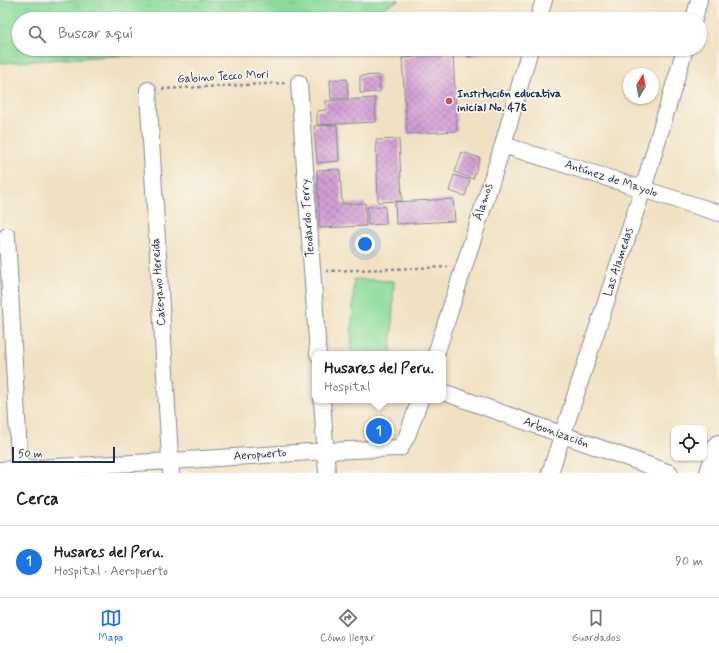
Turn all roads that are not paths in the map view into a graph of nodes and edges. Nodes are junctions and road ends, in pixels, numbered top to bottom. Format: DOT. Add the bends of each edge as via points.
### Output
graph roads {
  1 [pos="544,0"];
  2 [pos="699,0"];
  3 [pos="540,12"];
  4 [pos="696,12"];
  5 [pos="528,56"];
  6 [pos="682,56"];
  7 [pos="299,83"];
  8 [pos="148,90"];
  9 [pos="503,145"];
  10 [pos="643,189"];
  11 [pos="719,213"];
  12 [pos="7,236"];
  13 [pos="318,351"];
  14 [pos="437,351"];
  15 [pos="446,393"];
  16 [pos="322,403"];
  17 [pos="419,403"];
  18 [pos="562,435"];
  19 [pos="719,446"];
  20 [pos="326,451"];
  21 [pos="171,467"];
  22 [pos="0,470"];
  23 [pos="20,471"];
  24 [pos="327,473"];
  25 [pos="550,473"];
  26 [pos="670,473"];
  27 [pos="710,473"];
  1 -- 3 [label="street"];
  2 -- 4 [label="street"];
  5 -- 9 [label="street, Álamos"];
  6 -- 10 [label="street, Las Alamedas"];
  7 -- 13 [label="street, Teodardo Terry"];
  8 -- 21 [label="street, Cateyano Hereida"];
  9 -- 10 [label="street, Antúnez de Mayolo"];
  9 -- 14 [label="street, Álamos"];
  10 -- 11 [label="street, Antúnez de Mayolo"];
  10 -- 18 [label="street, Las Alamedas"];
  12 -- 23 [label="street"];
  15 -- 18 [label="street, Arbonización"];
  16 -- 20 [label="street"];
  17 -- 20 [label="street, Aeropuerto" via="400,448"];
  18 -- 25 [label="street, Las Alamedas"];
  18 -- 26 [label="street, Arbonización"];
  19 -- 27 [label="main road"];
  20 -- 21 [label="street, Aeropuerto"];
  20 -- 24 [label="street"];
  21 -- 23 [label="street, Aeropuerto"];
  22 -- 23 [label="street, Aeropuerto"];
}
